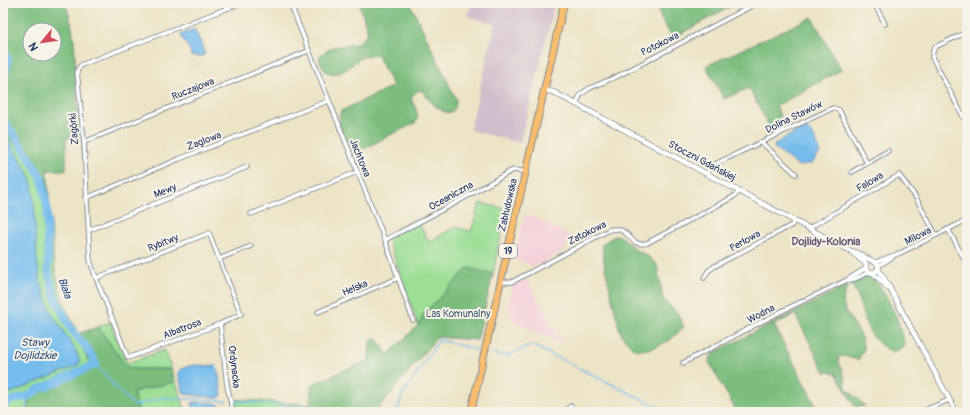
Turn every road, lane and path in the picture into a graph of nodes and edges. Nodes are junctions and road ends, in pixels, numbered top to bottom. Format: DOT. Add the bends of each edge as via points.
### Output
graph roads {
  1 [pos="241,3"];
  2 [pos="290,3"];
  3 [pos="564,3"];
  4 [pos="757,3"];
  5 [pos="874,3"];
  6 [pos="885,24"];
  7 [pos="967,32"];
  8 [pos="308,51"];
  9 [pos="544,90"];
  10 [pos="328,101"];
  11 [pos="576,104"];
  12 [pos="967,124"];
  13 [pos="84,142"];
  14 [pos="761,142"];
  15 [pos="888,151"];
  16 [pos="867,163"];
  17 [pos="247,167"];
  18 [pos="357,172"];
  19 [pos="526,172"];
  20 [pos="852,172"];
  21 [pos="707,173"];
  22 [pos="796,174"];
  23 [pos="740,191"];
  24 [pos="86,198"];
  25 [pos="251,214"];
  26 [pos="794,220"];
  27 [pos="967,220"];
  28 [pos="809,228"];
  29 [pos="948,229"];
  30 [pos="89,230"];
  31 [pos="936,235"];
  32 [pos="385,240"];
  33 [pos="251,246"];
  34 [pos="219,259"];
  35 [pos="967,264"];
  36 [pos="872,267"];
  37 [pos="96,278"];
  38 [pos="398,278"];
  39 [pos="704,278"];
  40 [pos="500,282"];
  41 [pos="318,312"];
  42 [pos="241,314"];
  43 [pos="413,320"];
  44 [pos="220,324"];
  45 [pos="128,358"];
  46 [pos="683,363"];
  47 [pos="949,400"];
  48 [pos="571,406"];
  49 [pos="233,412"];
  50 [pos="471,412"];
  51 [pos="562,412"];
  52 [pos="920,412"];
  53 [pos="956,412"];
  1 -- 13 [label="street, Zagórki" via="81,65 77,71"];
  2 -- 8 [label="street, Jachtowa"];
  3 -- 9 [label="highway, Zabłudowska / 19"];
  4 -- 11 [label="street, Potokowa" via="618,76 590,88 581,94"];
  5 -- 6 [label="street"];
  7 -- 12 [label="street" via="939,45 933,51 932,57"];
  8 -- 10 [label="street, Jachtowa"];
  8 -- 13 [label="street, Ruczajowa"];
  9 -- 11 [label="street, Stoczni Gdańskiej"];
  9 -- 19 [label="highway, Zabłudowska / 19"];
  10 -- 18 [label="street, Jachtowa"];
  10 -- 24 [label="street, Żaglowa"];
  11 -- 21 [label="street, Stoczni Gdańskiej"];
  13 -- 24 [label="street, Zagórki"];
  14 -- 16 [label="street, Dolina Stawów" via="835,108"];
  14 -- 21 [label="street, Dolina Stawów" via="711,166"];
  14 -- 22 [label="street"];
  15 -- 16 [label="street"];
  16 -- 20 [label="street"];
  17 -- 30 [label="street, Mewy"];
  18 -- 25 [label="street"];
  18 -- 32 [label="street, Jachtowa"];
  19 -- 32 [label="street, Oceaniczna" via="511,171"];
  19 -- 40 [label="highway, Zabłudowska / 19"];
  21 -- 23 [label="street, Stoczni Gdańskiej"];
  23 -- 26 [label="street, Stoczni Gdańskiej"];
  23 -- 40 [label="street, Zatokowa" via="642,245 616,228 512,282"];
  24 -- 30 [label="street, Zagórki"];
  26 -- 28 [label="street, Stoczni Gdańskiej"];
  26 -- 39 [label="street, Perłowa" via="792,224 715,266"];
  27 -- 29 [label="street, Milowa"];
  28 -- 31 [label="street, Falowa" via="899,175 915,196"];
  28 -- 36 [label="street, Stoczni Gdańskiej" via="851,251"];
  29 -- 31 [label="street, Milowa"];
  29 -- 35 [label="street"];
  30 -- 37 [label="street, Zagórki" via="90,260"];
  31 -- 36 [label="street, Milowa"];
  32 -- 38 [label="street, Jachtowa"];
  33 -- 34 [label="street"];
  34 -- 37 [label="street, Rybitwy" via="209,233"];
  34 -- 42 [label="street, Rybitwy"];
  36 -- 46 [label="street, Wodna"];
  36 -- 47 [label="street, Stoczni Gdańskiej" via="890,290"];
  37 -- 45 [label="street, Zagórki"];
  38 -- 41 [label="street, Helska"];
  38 -- 43 [label="street, Jachtowa"];
  40 -- 50 [label="highway, Zabłudowska / 19"];
  42 -- 44 [label="street, Albatrosa"];
  44 -- 45 [label="street, Albatrosa"];
  44 -- 49 [label="street, Ordynacka"];
  47 -- 52 [label="street"];
  47 -- 53 [label="street, Stoczni Gdańskiej"];
  48 -- 51 [label="street"];
}
